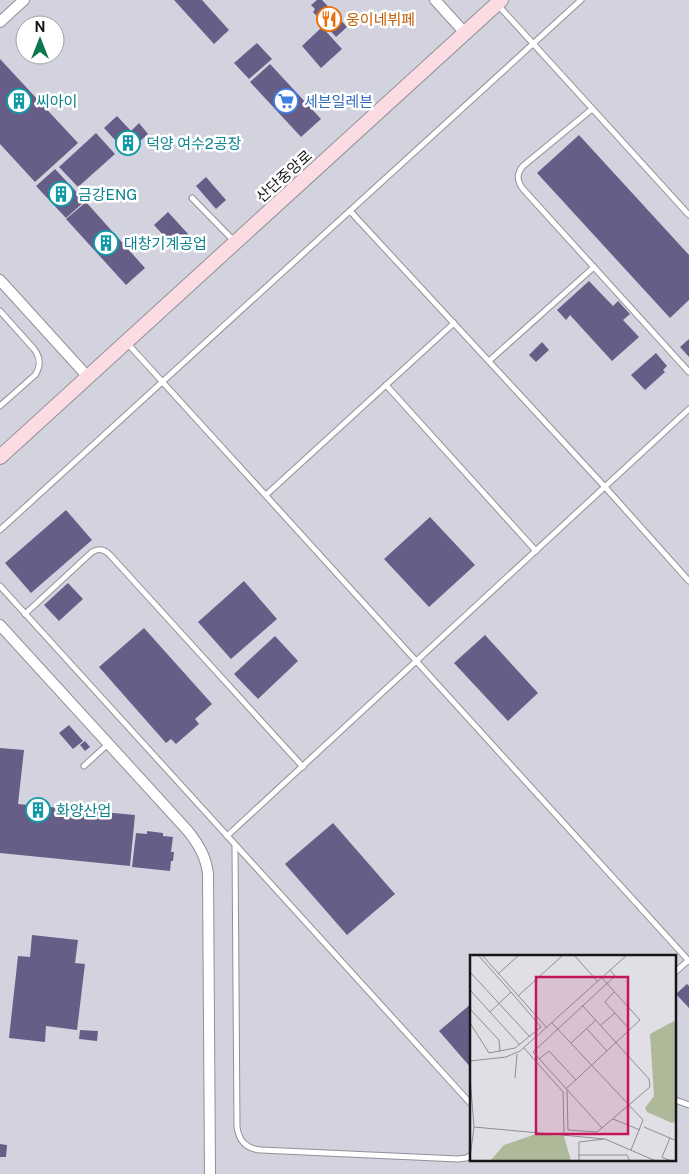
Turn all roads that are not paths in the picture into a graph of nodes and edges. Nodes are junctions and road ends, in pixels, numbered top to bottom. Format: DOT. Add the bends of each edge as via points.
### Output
graph roads {
  1 [pos="24,0"];
  2 [pos="435,0"];
  3 [pos="581,0"];
  4 [pos="499,2"];
  5 [pos="0,22"];
  6 [pos="465,33"];
  7 [pos="533,44"];
  8 [pos="592,109"];
  9 [pos="192,198"];
  10 [pos="350,211"];
  11 [pos="689,215"];
  12 [pos="235,243"];
  13 [pos="594,267"];
  14 [pos="0,280"];
  15 [pos="0,312"];
  16 [pos="454,323"];
  17 [pos="126,342"];
  18 [pos="489,361"];
  19 [pos="689,372"];
  20 [pos="88,377"];
  21 [pos="162,382"];
  22 [pos="386,385"];
  23 [pos="0,406"];
  24 [pos="689,409"];
  25 [pos="0,457"];
  26 [pos="605,487"];
  27 [pos="266,495"];
  28 [pos="0,530"];
  29 [pos="536,550"];
  30 [pos="689,581"];
  31 [pos="0,586"];
  32 [pos="25,614"];
  33 [pos="0,625"];
  34 [pos="416,661"];
  35 [pos="108,744"];
  36 [pos="84,766"];
  37 [pos="303,766"];
  38 [pos="227,836"];
  39 [pos="235,845"];
  40 [pos="689,960"];
  41 [pos="676,971"];
  42 [pos="676,1100"];
  43 [pos="470,1103"];
  44 [pos="689,1105"];
  45 [pos="470,1156"];
  46 [pos="210,1174"];
  1 -- 5 [label="street"];
  2 -- 6 [label="street"];
  3 -- 7 [label="lane"];
  4 -- 6 [label="street, 산단중앙로"];
  4 -- 7 [label="lane"];
  6 -- 12 [label="street, 산단중앙로"];
  7 -- 8 [label="lane"];
  7 -- 10 [label="lane"];
  8 -- 11 [label="lane"];
  8 -- 13 [label="lane" via="523,166 518,182"];
  9 -- 12 [label="lane"];
  10 -- 16 [label="lane"];
  10 -- 21 [label="lane"];
  12 -- 17 [label="street, 산단중앙로"];
  13 -- 18 [label="lane"];
  13 -- 19 [label="lane"];
  14 -- 20 [label="street"];
  15 -- 23 [label="lane" via="34,349 40,362 35,375"];
  16 -- 18 [label="lane"];
  16 -- 22 [label="lane"];
  17 -- 20 [label="street, 산단중앙로"];
  17 -- 21 [label="lane"];
  18 -- 26 [label="lane"];
  20 -- 25 [label="street, 산단중앙로"];
  21 -- 27 [label="lane"];
  21 -- 28 [label="lane"];
  22 -- 27 [label="lane"];
  22 -- 29 [label="lane"];
  24 -- 26 [label="lane"];
  26 -- 29 [label="lane"];
  26 -- 30 [label="lane"];
  27 -- 34 [label="lane"];
  29 -- 34 [label="lane"];
  31 -- 32 [label="lane"];
  32 -- 37 [label="lane" via="92,552 104,550"];
  32 -- 38 [label="lane"];
  33 -- 35 [label="street"];
  34 -- 37 [label="lane"];
  34 -- 40 [label="lane"];
  35 -- 36 [label="lane"];
  35 -- 46 [label="street" via="188,832 207,865"];
  37 -- 38 [label="lane"];
  38 -- 39 [label="lane"];
  39 -- 43 [label="lane"];
  39 -- 45 [label="lane" via="237,1127 241,1141 251,1149 261,1150 458,1159"];
  40 -- 41 [label="lane"];
  42 -- 44 [label="lane"];
}
